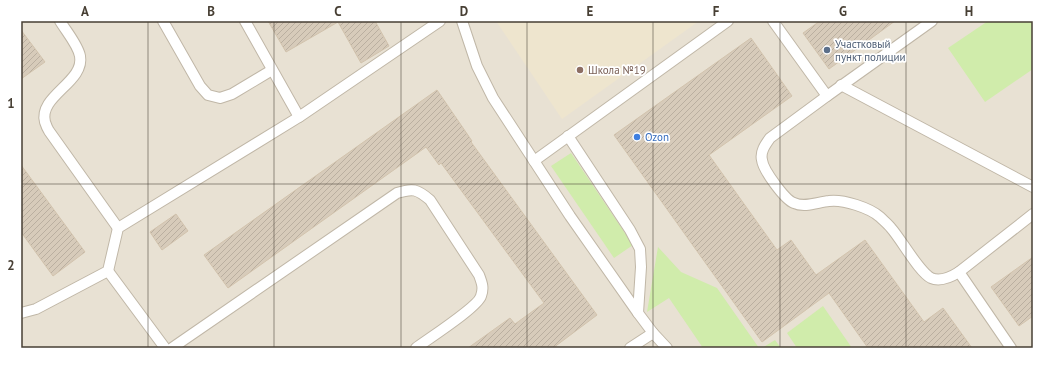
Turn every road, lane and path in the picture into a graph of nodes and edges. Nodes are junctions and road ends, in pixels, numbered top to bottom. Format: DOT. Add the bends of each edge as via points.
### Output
graph roads {
  1 [pos="60,21"];
  2 [pos="163,21"];
  3 [pos="245,21"];
  4 [pos="462,21"];
  5 [pos="728,21"];
  6 [pos="773,21"];
  7 [pos="932,21"];
  8 [pos="437,22"];
  9 [pos="272,70"];
  10 [pos="841,85"];
  11 [pos="827,96"];
  12 [pos="299,117"];
  13 [pos="568,136"];
  14 [pos="534,161"];
  15 [pos="1033,187"];
  16 [pos="1033,214"];
  17 [pos="118,228"];
  18 [pos="108,271"];
  19 [pos="959,272"];
  20 [pos="21,313"];
  21 [pos="638,313"];
  22 [pos="653,332"];
  23 [pos="165,348"];
  24 [pos="172,348"];
  25 [pos="416,348"];
  26 [pos="630,348"];
  27 [pos="667,348"];
  28 [pos="1011,348"];
  1 -- 17 [label="lane" via="77,47 80,56 79,67 50,102 45,111 44,121"];
  2 -- 9 [label="lane" via="200,86 208,95 220,98 232,94"];
  3 -- 9 [label="lane"];
  4 -- 14 [label="lane" via="477,66"];
  5 -- 13 [label="lane"];
  6 -- 11 [label="lane"];
  7 -- 10 [label="lane"];
  8 -- 12 [label="lane"];
  9 -- 12 [label="lane"];
  10 -- 11 [label="lane"];
  10 -- 15 [label="lane"];
  11 -- 19 [label="lane" via="770,138 763,148 761,159 784,196 793,203 803,206 831,200 856,204 878,216 891,228 930,278 942,280"];
  12 -- 17 [label="lane"];
  13 -- 14 [label="lane"];
  13 -- 21 [label="lane" via="640,249"];
  14 -- 21 [label="lane"];
  16 -- 19 [label="lane"];
  17 -- 18 [label="lane"];
  18 -- 20 [label="lane" via="36,309"];
  18 -- 23 [label="lane"];
  19 -- 28 [label="lane"];
  21 -- 22 [label="lane"];
  22 -- 26 [label="lane"];
  22 -- 27 [label="lane"];
  24 -- 25 [label="lane" via="397,193 408,189 420,192 430,200 483,286 481,298 473,307"];
}
